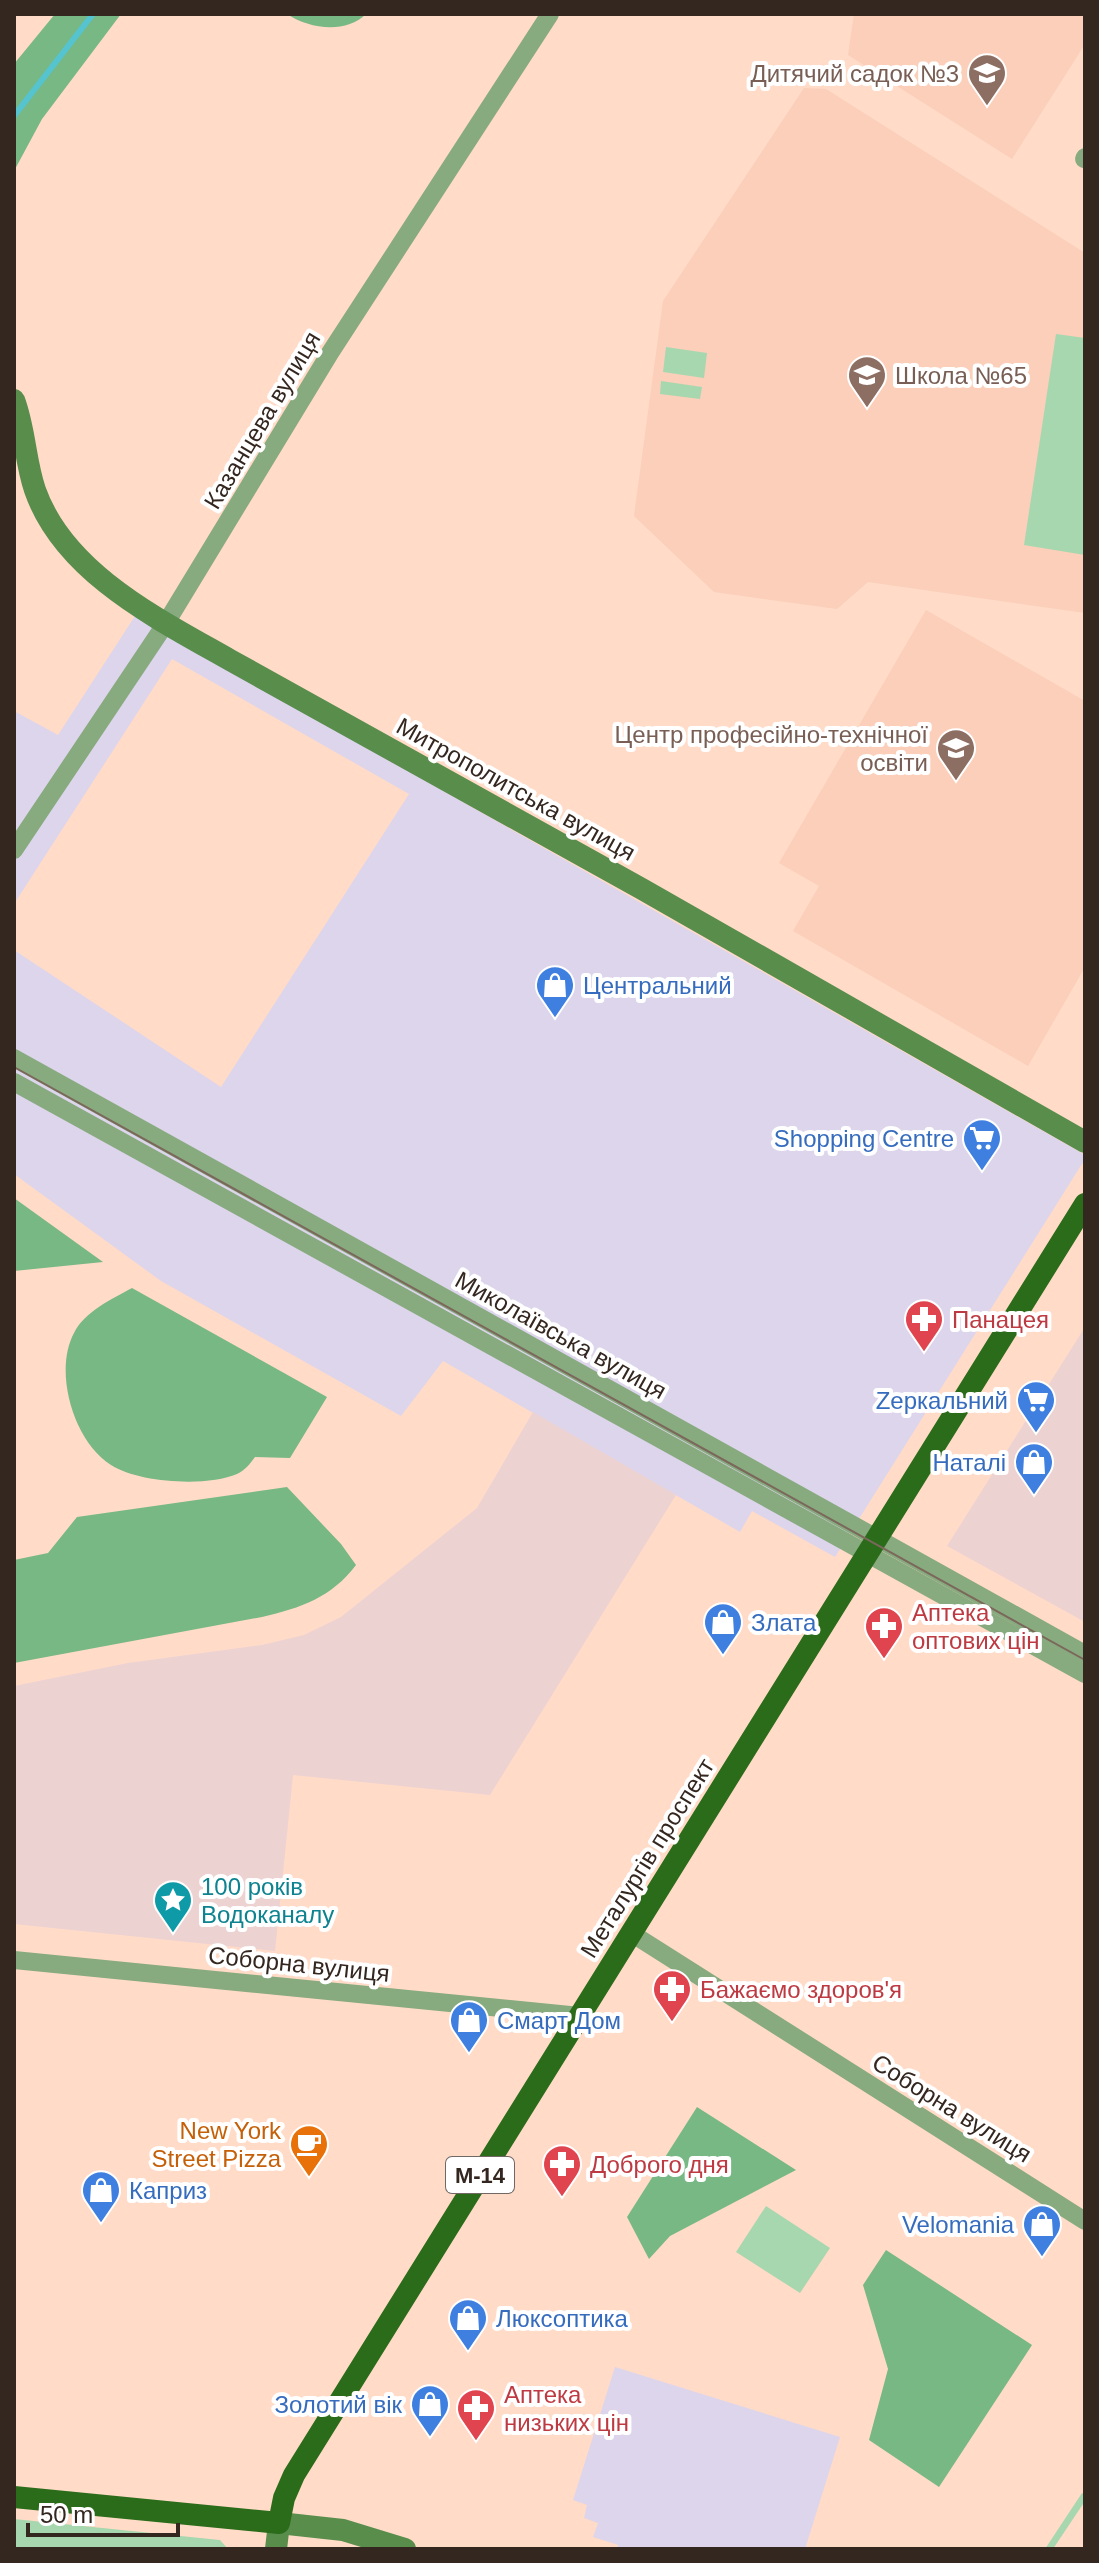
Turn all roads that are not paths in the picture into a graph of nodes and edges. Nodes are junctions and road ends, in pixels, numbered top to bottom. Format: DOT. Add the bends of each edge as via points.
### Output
graph roads {
  1 [pos="550,14"];
  2 [pos="14,400"];
  3 [pos="166,623"];
  4 [pos="14,850"];
  5 [pos="14,1058"];
  6 [pos="14,1082"];
  7 [pos="1085,1142"];
  8 [pos="1085,1204"];
  9 [pos="623,1408"];
  10 [pos="872,1546"];
  11 [pos="1085,1654"];
  12 [pos="1085,1674"];
  13 [pos="631,1933"];
  14 [pos="14,1960"];
  15 [pos="580,2016"];
  16 [pos="1085,2221"];
  17 [pos="14,2497"];
  18 [pos="279,2523"];
  19 [pos="276,2549"];
  20 [pos="405,2549"];
  1 -- 3 [label="street, Казанцева вулиця" via="330,353"];
  2 -- 3 [label="main road, Митрополитська вулиця" via="35,491 51,523 95,572"];
  3 -- 4 [label="street, Казанцева вулиця"];
  3 -- 7 [label="main road, Митрополитська вулиця"];
  5 -- 9 [label="street, Миколаївська вулиця"];
  6 -- 9 [label="street, Миколаївська вулиця"];
  8 -- 10 [label="highway, Металургів проспект / М-14"];
  9 -- 10 [label="street, Миколаївська вулиця"];
  10 -- 11 [label="street, Миколаївська вулиця"];
  10 -- 12 [label="street, Миколаївська вулиця"];
  10 -- 13 [label="highway, Металургів проспект / М-14"];
  13 -- 15 [label="highway, Металургів проспект / М-14"];
  13 -- 16 [label="street, Соборна вулиця"];
  14 -- 15 [label="street, Соборна вулиця"];
  15 -- 18 [label="highway, Металургів проспект / М-14" via="294,2475"];
  17 -- 18 [label="highway"];
  18 -- 19 [label="main road, Металургів проспект"];
  18 -- 20 [label="main road" via="343,2530"];
}
